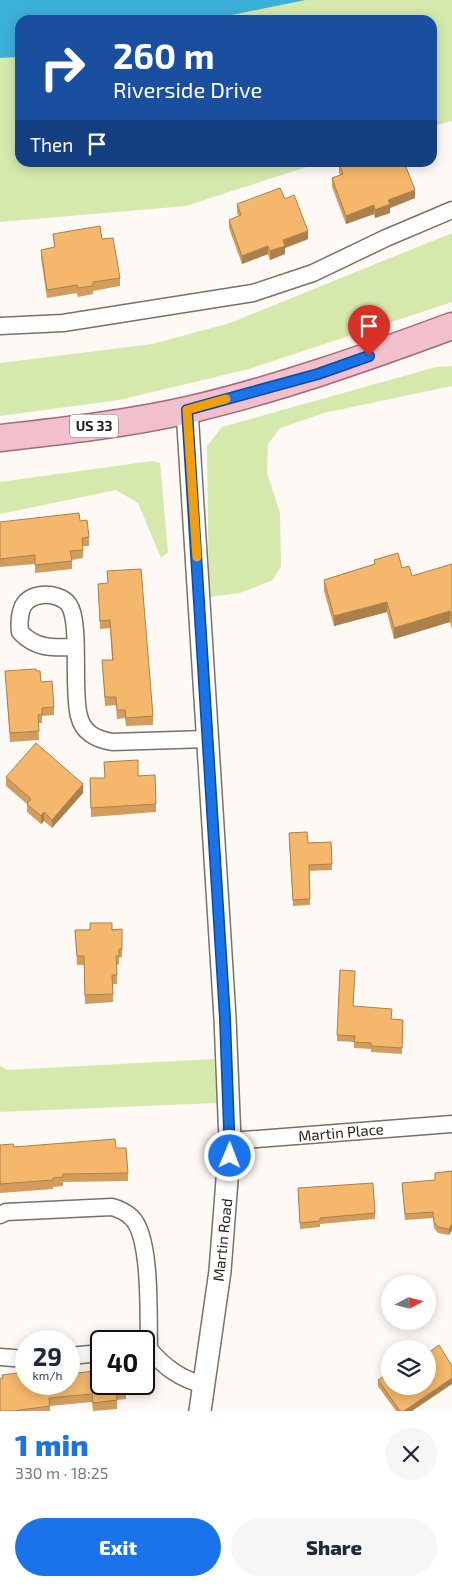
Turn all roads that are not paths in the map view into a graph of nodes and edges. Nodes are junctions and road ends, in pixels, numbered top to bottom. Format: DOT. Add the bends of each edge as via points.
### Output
graph roads {
  1 [pos="452,210"];
  2 [pos="0,326"];
  3 [pos="452,326"];
  4 [pos="187,410"];
  5 [pos="0,438"];
  6 [pos="75,647"];
  7 [pos="207,739"];
  8 [pos="452,1124"];
  9 [pos="230,1141"];
  10 [pos="0,1215"];
  11 [pos="146,1330"];
  12 [pos="0,1358"];
  13 [pos="155,1358"];
  14 [pos="15,1359"];
  15 [pos="204,1385"];
  16 [pos="200,1411"];
  1 -- 2 [label="street" via="313,273 252,293 63,322"];
  3 -- 4 [label="main road, US 33" via="318,374"];
  4 -- 5 [label="main road, US 33"];
  4 -- 7 [label="street, Martin Road"];
  6 -- 7 [label="street" via="78,714 84,729 97,739 112,742"];
  7 -- 9 [label="street, Martin Road"];
  8 -- 9 [label="street, Martin Place"];
  9 -- 15 [label="street, Martin Road" via="224,1240"];
  10 -- 11 [label="street" via="6,1212 112,1207 123,1210 133,1219 142,1236 146,1260"];
  12 -- 14 [label="street"];
  13 -- 15 [label="street" via="169,1370"];
  15 -- 16 [label="street, Martin Road"];
}
